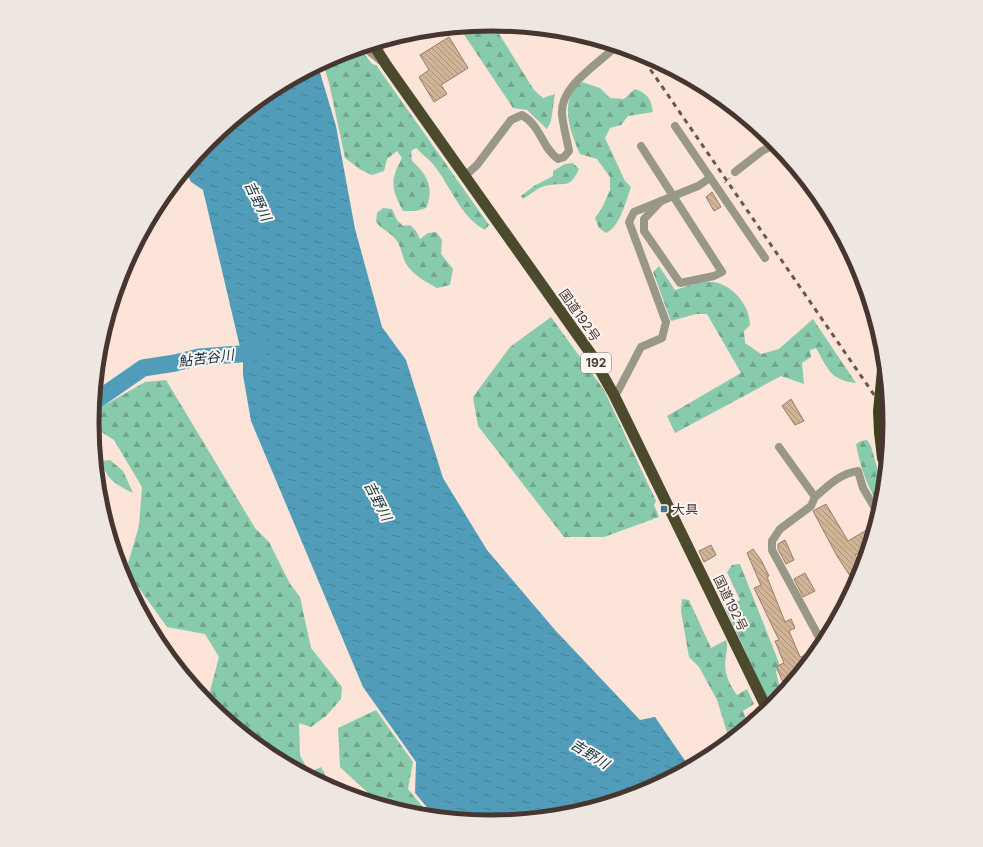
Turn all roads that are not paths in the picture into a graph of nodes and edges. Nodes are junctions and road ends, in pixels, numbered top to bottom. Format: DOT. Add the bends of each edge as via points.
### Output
graph roads {
  1 [pos="376,49"];
  2 [pos="612,50"];
  3 [pos="369,51"];
  4 [pos="387,66"];
  5 [pos="675,126"];
  6 [pos="641,146"];
  7 [pos="770,147"];
  8 [pos="735,172"];
  9 [pos="465,176"];
  10 [pos="712,181"];
  11 [pos="673,196"];
  12 [pos="661,201"];
  13 [pos="765,258"];
  14 [pos="882,383"];
  15 [pos="614,395"];
  16 [pos="779,447"];
  17 [pos="883,454"];
  18 [pos="815,497"];
  19 [pos="875,507"];
  20 [pos="820,639"];
  21 [pos="765,705"];
  1 -- 4 [label="highway, 国道192号 / 192"];
  2 -- 9 [label="street" via="570,88 563,100 562,114 569,150 564,157 558,159 552,155 532,121 522,115 511,120 477,165"];
  3 -- 4 [label="street"];
  4 -- 9 [label="highway, 国道192号 / 192"];
  5 -- 10 [label="street"];
  6 -- 11 [label="street"];
  7 -- 8 [label="street"];
  9 -- 15 [label="highway, 国道192号 / 192" via="591,354"];
  10 -- 11 [label="street"];
  10 -- 13 [label="street"];
  11 -- 12 [label="street"];
  11 -- 12 [label="street" via="722,272 680,283 644,231 644,219"];
  12 -- 15 [label="street" via="634,212 629,222 666,322 662,338 641,347"];
  14 -- 17 [label="highway, bridge" via="879,411"];
  15 -- 21 [label="highway, 国道192号 / 192"];
  16 -- 18 [label="street"];
  18 -- 19 [label="street" via="836,478 858,471 863,488"];
  18 -- 20 [label="street" via="811,506 780,529 772,541 772,550"];
}
